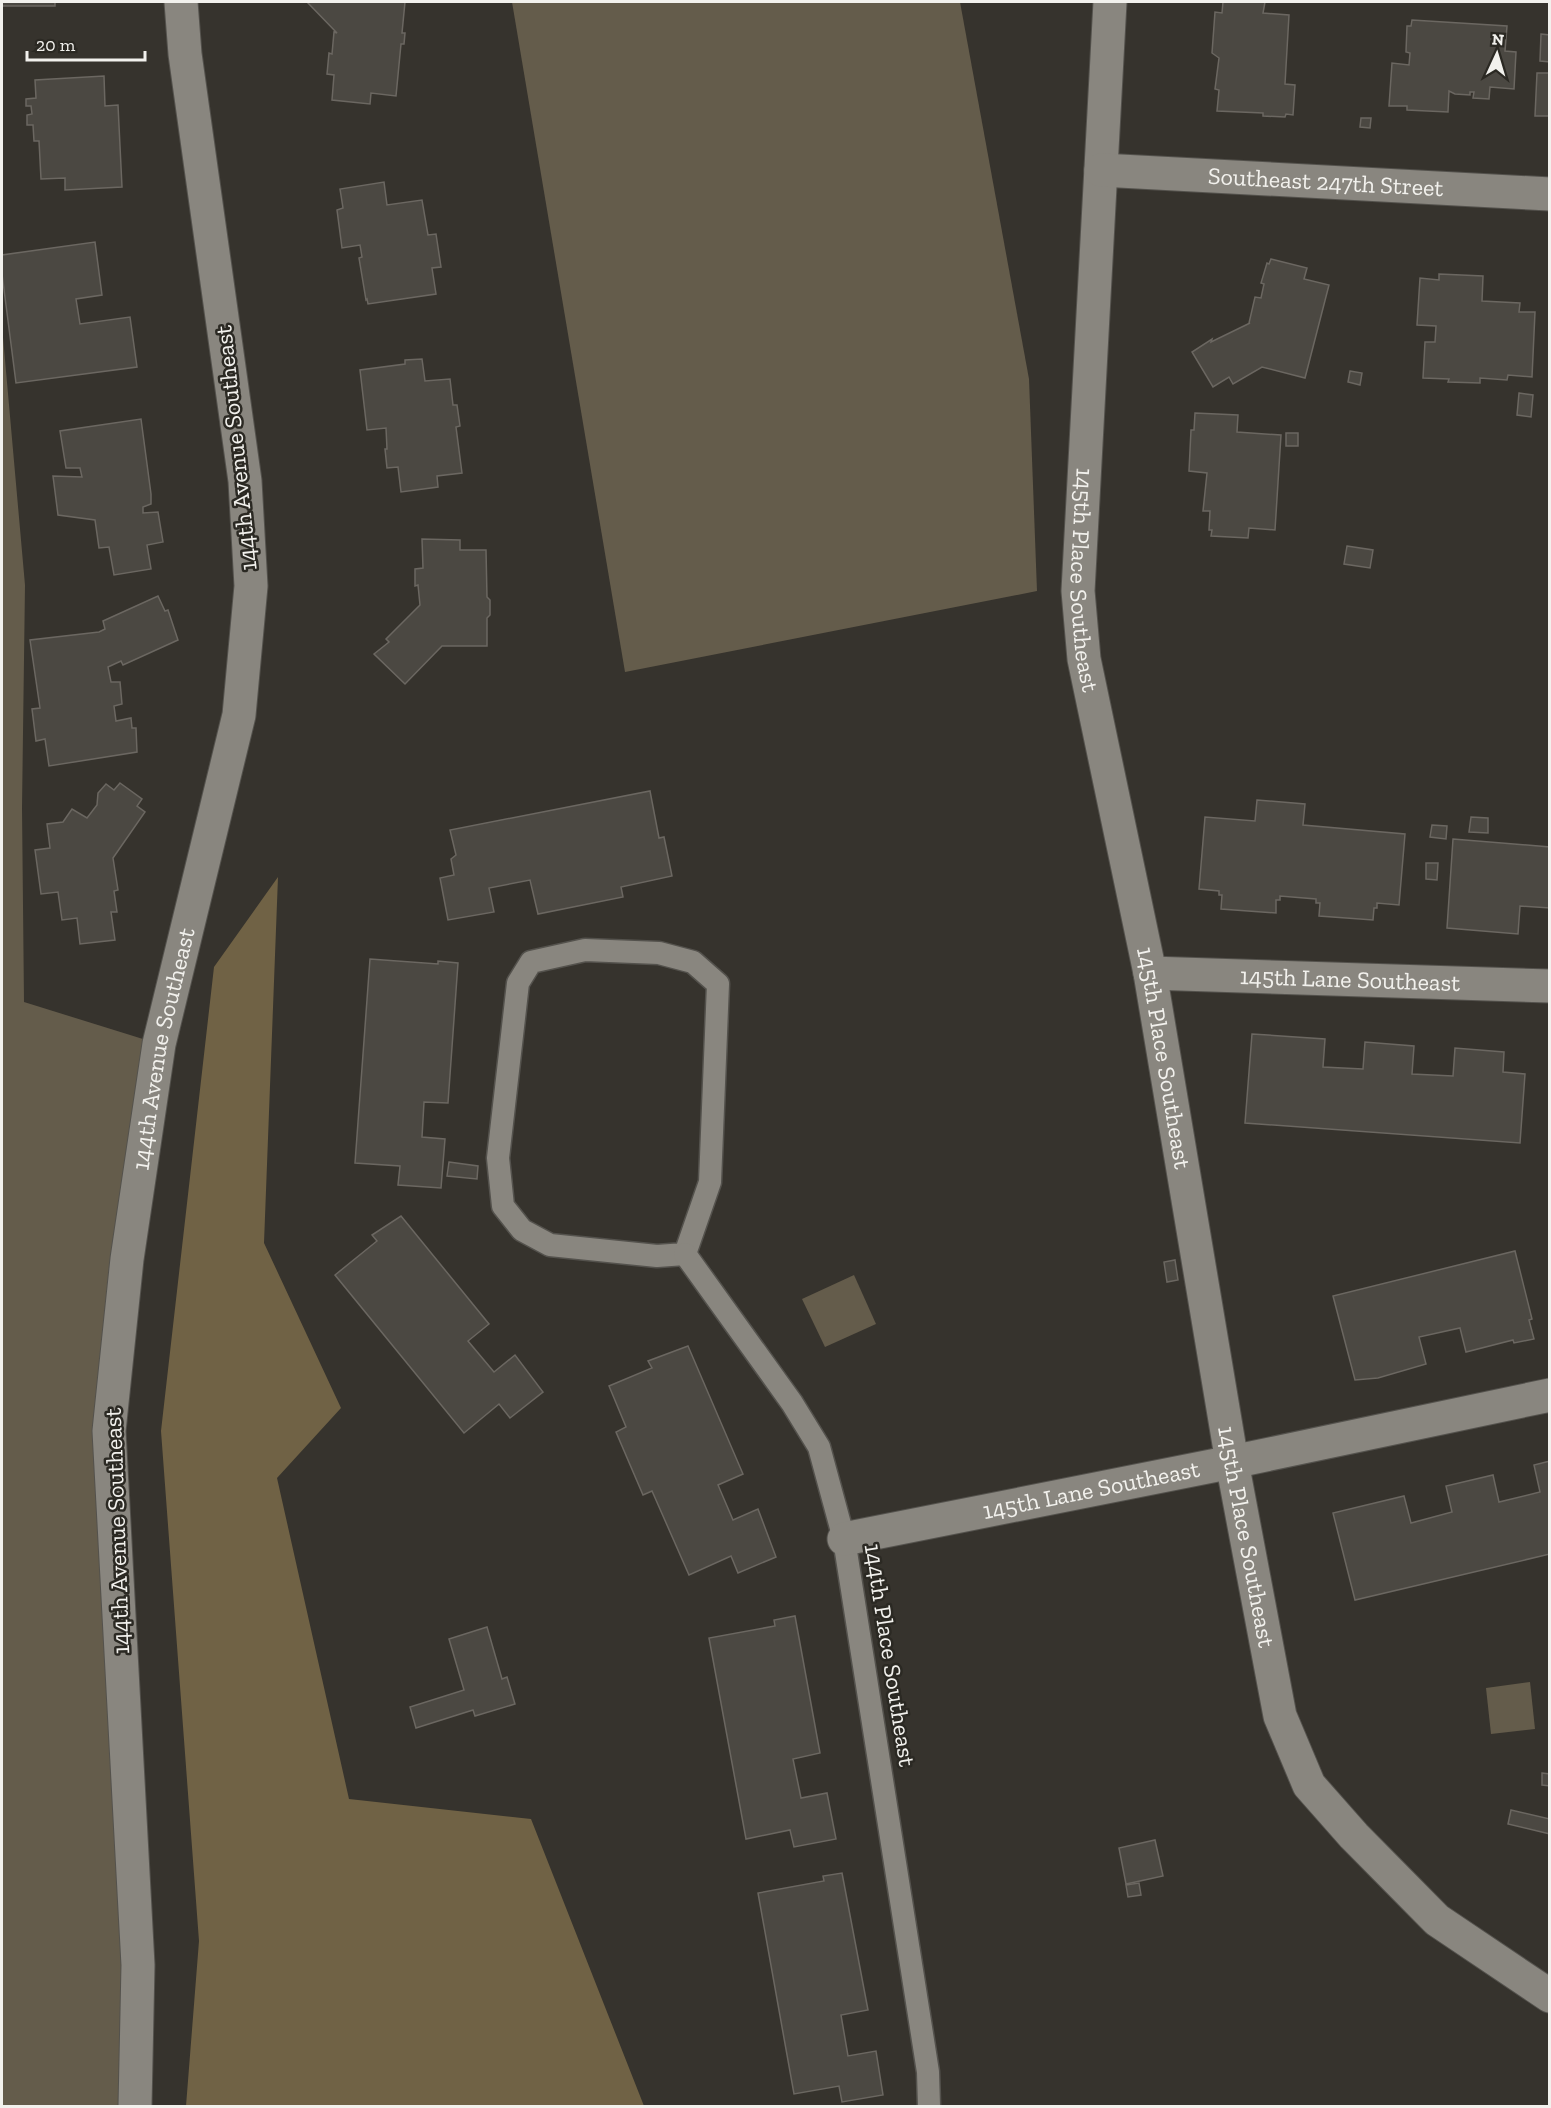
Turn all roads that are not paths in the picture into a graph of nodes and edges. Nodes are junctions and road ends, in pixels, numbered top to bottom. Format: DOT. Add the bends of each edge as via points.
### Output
graph roads {
  1 [pos="181,2"];
  2 [pos="1110,2"];
  3 [pos="1101,170"];
  4 [pos="1550,194"];
  5 [pos="1150,972"];
  6 [pos="1550,986"];
  7 [pos="685,1254"];
  8 [pos="1550,1395"];
  9 [pos="1232,1462"];
  10 [pos="844,1539"];
  11 [pos="1550,1996"];
  12 [pos="135,2106"];
  13 [pos="929,2106"];
  1 -- 12 [label="street, 144th Avenue Southeast" via="245,481 251,586 239,715 159,1044 127,1259 109,1431 138,1965"];
  2 -- 3 [label="street, 145th Place Southeast"];
  3 -- 4 [label="street, Southeast 247th Street"];
  3 -- 5 [label="street, 145th Place Southeast" via="1078,591 1084,659"];
  5 -- 6 [label="street, 145th Lane Southeast"];
  5 -- 9 [label="street, 145th Place Southeast"];
  7 -- 7 [label="lane" via="657,1256 550,1245 522,1230 502,1206 498,1158 516,995 518,983 531,962 585,950 658,953 693,962 718,984 710,1182"];
  7 -- 10 [label="lane, 144th Place Southeast" via="792,1403 819,1448"];
  8 -- 9 [label="street, 145th Lane Southeast"];
  9 -- 10 [label="street, 145th Lane Southeast"];
  9 -- 11 [label="street, 145th Place Southeast" via="1280,1716 1309,1785 1437,1920"];
  10 -- 13 [label="lane, 144th Place Southeast" via="928,2072"];
}
